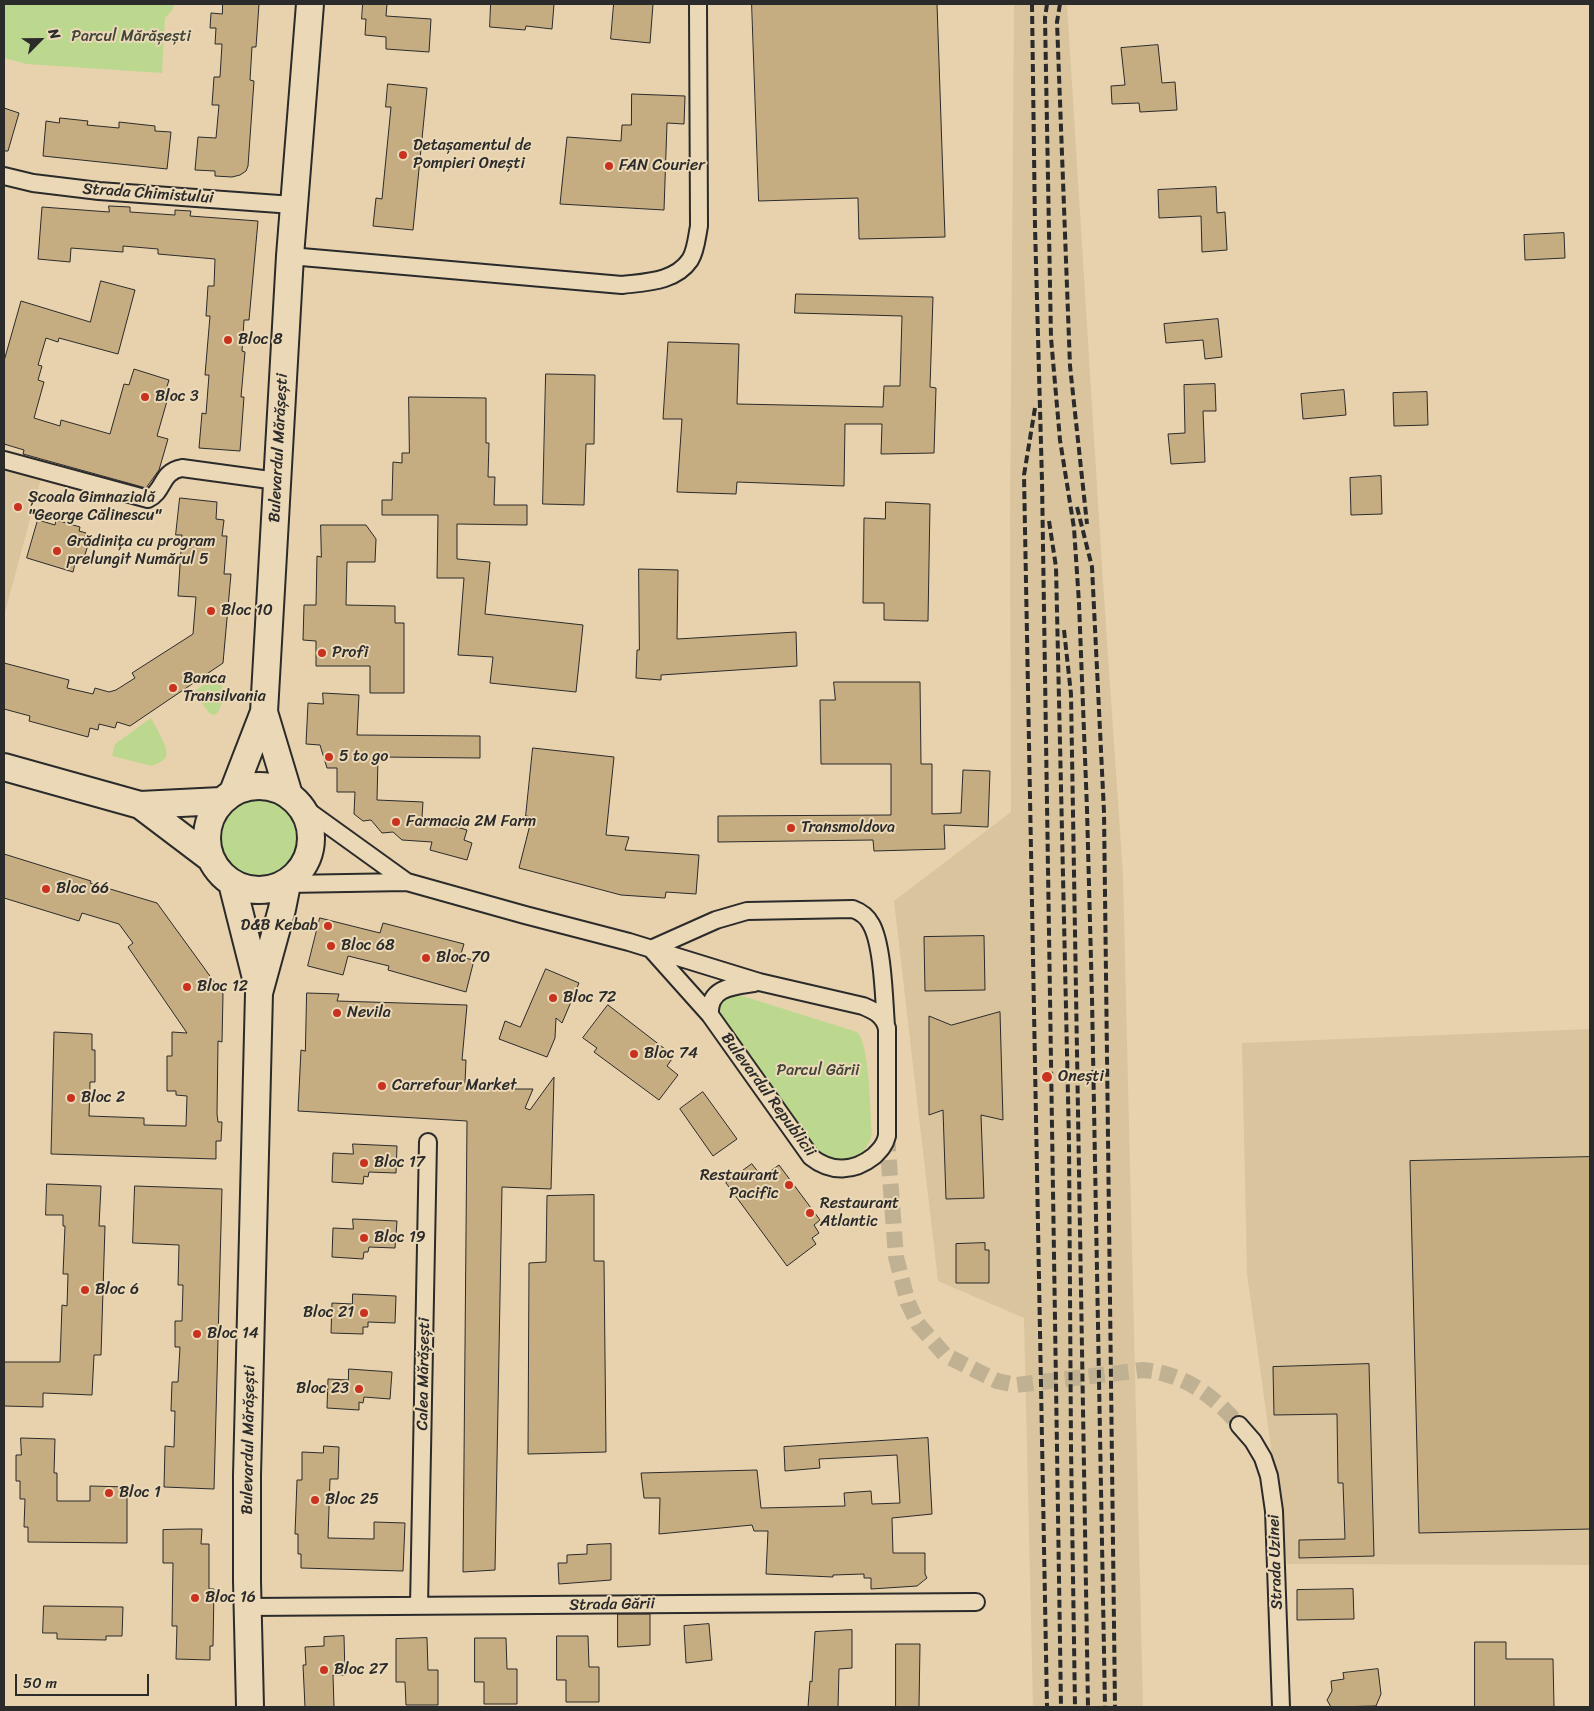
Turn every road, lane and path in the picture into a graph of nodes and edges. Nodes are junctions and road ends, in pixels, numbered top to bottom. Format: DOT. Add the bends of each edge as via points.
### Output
graph roads {
  1 [pos="310,4"];
  2 [pos="698,4"];
  3 [pos="4,176"];
  4 [pos="294,205"];
  5 [pos="290,256"];
  6 [pos="4,460"];
  7 [pos="277,481"];
  8 [pos="264,712"];
  9 [pos="4,767"];
  10 [pos="227,797"];
  11 [pos="294,800"];
  12 [pos="140,805"];
  13 [pos="210,858"];
  14 [pos="407,882"];
  15 [pos="232,883"];
  16 [pos="287,884"];
  17 [pos="650,949"];
  18 [pos="759,982"];
  19 [pos="259,993"];
  20 [pos="710,1015"];
  21 [pos="887,1028"];
  22 [pos="428,1142"];
  23 [pos="1239,1425"];
  24 [pos="976,1602"];
  25 [pos="419,1606"];
  26 [pos="247,1607"];
  27 [pos="250,1707"];
  28 [pos="1281,1707"];
  1 -- 4 [label="main road, Bulevardul Mărășești"];
  2 -- 5 [label="street" via="699,226 691,259 676,274 653,282 622,285"];
  3 -- 4 [label="street, Strada Chimistului" via="99,191"];
  4 -- 5 [label="main road, Bulevardul Mărășești"];
  5 -- 7 [label="main road, Bulevardul Mărășești"];
  6 -- 7 [label="street" via="148,499 158,492 174,469"];
  7 -- 8 [label="main road, Bulevardul Mărășești"];
  8 -- 10 [label="main road, Bulevardul Mărășești"];
  8 -- 11 [label="main road, Bulevardul Mărășești"];
  9 -- 12 [label="main road"];
  10 -- 11 [label="main road" via="247,787 262,786 276,788"];
  10 -- 12 [label="main road"];
  10 -- 13 [label="main road" via="212,814 208,828"];
  11 -- 14 [label="street, Bulevardul Republicii"];
  11 -- 16 [label="main road" via="307,818 311,833 310,849 299,872"];
  12 -- 13 [label="main road"];
  13 -- 15 [label="main road"];
  14 -- 16 [label="street, Bulevardul Republicii"];
  14 -- 17 [label="street, Bulevardul Republicii"];
  15 -- 16 [label="main road" via="247,889 263,890"];
  15 -- 19 [label="main road, Bulevardul Mărășești"];
  16 -- 19 [label="main road, Bulevardul Mărășești"];
  17 -- 18 [label="street, Bulevardul Republicii"];
  17 -- 20 [label="street, Bulevardul Republicii"];
  17 -- 21 [label="street, Bulevardul Republicii" via="716,920 747,911 853,909 872,924 878,945"];
  18 -- 20 [label="street" via="731,986 721,991 711,1003"];
  18 -- 21 [label="street, Bulevardul Republicii" via="863,1006 877,1012"];
  19 -- 26 [label="main road, Bulevardul Mărășești" via="247,1475"];
  20 -- 21 [label="street, Bulevardul Republicii" via="811,1157 823,1166 846,1169 864,1163 886,1143"];
  22 -- 25 [label="street, Calea Mărășești"];
  23 -- 28 [label="street, Strada Uzinei" via="1263,1458 1269,1476 1274,1512"];
  24 -- 25 [label="street, Strada Gării"];
  25 -- 26 [label="street, Strada Gării"];
  26 -- 27 [label="main road, Bulevardul Mărășești"];
}
